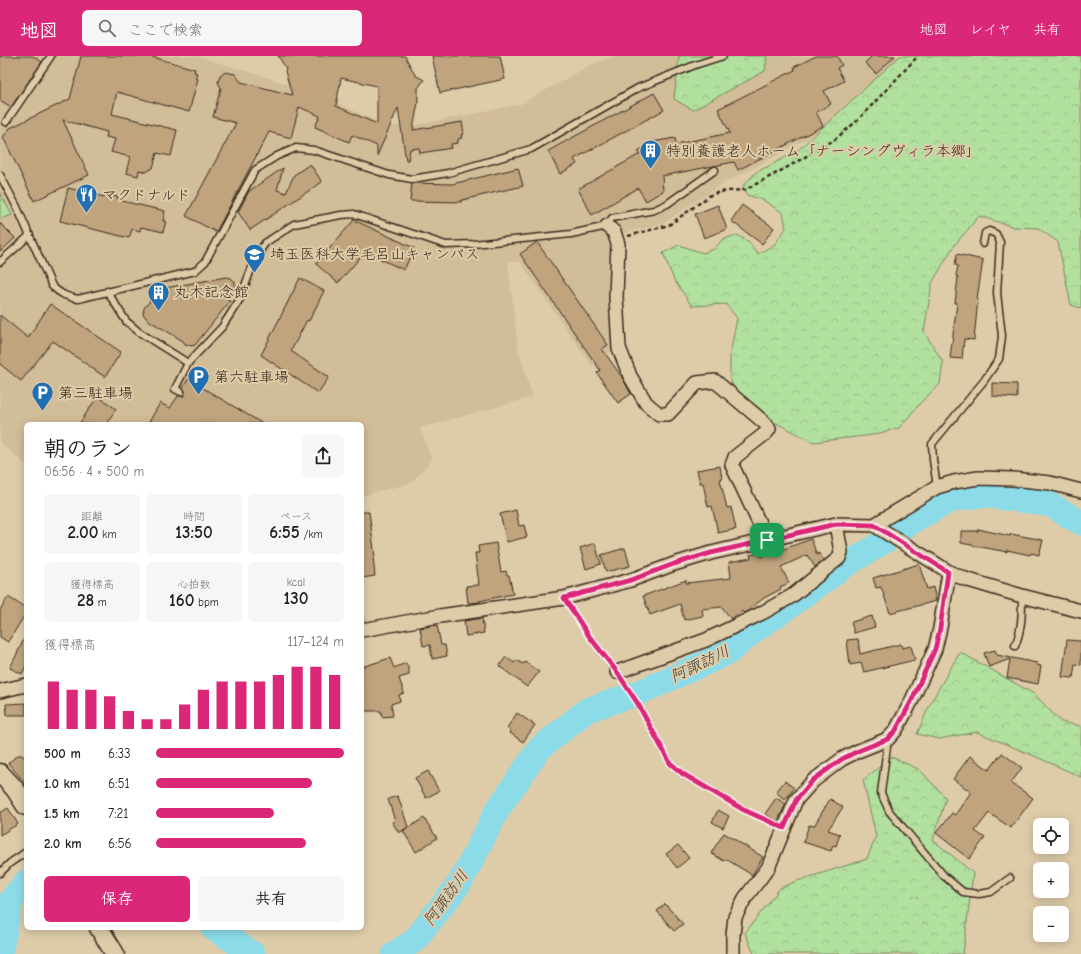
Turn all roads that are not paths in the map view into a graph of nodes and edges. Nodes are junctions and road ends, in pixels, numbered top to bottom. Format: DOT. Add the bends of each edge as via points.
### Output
graph roads {
  1 [pos="51,56"];
  2 [pos="723,56"];
  3 [pos="6,122"];
  4 [pos="715,170"];
  5 [pos="0,174"];
  6 [pos="607,226"];
  7 [pos="30,235"];
  8 [pos="983,244"];
  9 [pos="0,262"];
  10 [pos="107,291"];
  11 [pos="188,363"];
  12 [pos="181,392"];
  13 [pos="937,487"];
  14 [pos="1081,491"];
  15 [pos="836,524"];
  16 [pos="874,525"];
  17 [pos="767,540"];
  18 [pos="948,572"];
  19 [pos="1022,596"];
  20 [pos="1081,611"];
  21 [pos="364,630"];
  22 [pos="1015,646"];
  23 [pos="617,672"];
  24 [pos="24,685"];
  25 [pos="0,691"];
  26 [pos="888,739"];
  27 [pos="0,773"];
  28 [pos="24,803"];
  29 [pos="24,853"];
  30 [pos="0,873"];
  31 [pos="1010,878"];
  32 [pos="100,930"];
  33 [pos="115,954"];
  34 [pos="733,954"];
  1 -- 3 [label="lane"];
  2 -- 10 [label="lane" via="638,88 532,149 448,173 412,179 389,175 314,150 296,148 255,170 205,262 195,271"];
  4 -- 6 [label="lane" via="667,204 654,210 612,218"];
  5 -- 7 [label="lane"];
  6 -- 11 [label="lane" via="571,234 446,245 354,214 294,224 266,243 256,259 240,299 222,327"];
  6 -- 17 [label="street" via="614,232 618,244 616,297 619,348 630,376 646,403 658,414 668,414 697,383 715,381 769,429 735,457 732,465"];
  7 -- 9 [label="lane"];
  7 -- 10 [label="lane" via="48,279 59,293 78,299"];
  8 -- 13 [label="lane" via="985,234 989,232 996,234 1000,242 997,293 1002,336 999,359 932,444"];
  10 -- 11 [label="lane" via="126,321 138,332"];
  11 -- 12 [label="lane" via="175,389"];
  13 -- 14 [label="street" via="978,478 1050,483"];
  13 -- 16 [label="street"];
  15 -- 16 [label="street"];
  15 -- 17 [label="street"];
  15 -- 23 [label="street" via="841,552 839,558 792,596 706,640"];
  16 -- 18 [label="street"];
  17 -- 21 [label="street" via="711,553 631,580 564,598"];
  18 -- 19 [label="street"];
  18 -- 26 [label="street" via="935,649 911,702 896,730"];
  19 -- 20 [label="street"];
  19 -- 22 [label="lane" via="1022,621"];
  24 -- 25 [label="street"];
  26 -- 31 [label="lane" via="881,793 889,811 944,876 963,892 980,894 991,892"];
  26 -- 34 [label="street" via="842,759 813,780 796,800 768,868 745,898 735,917"];
  27 -- 28 [label="street"];
  29 -- 30 [label="lane"];
  32 -- 33 [label="street"];
}
